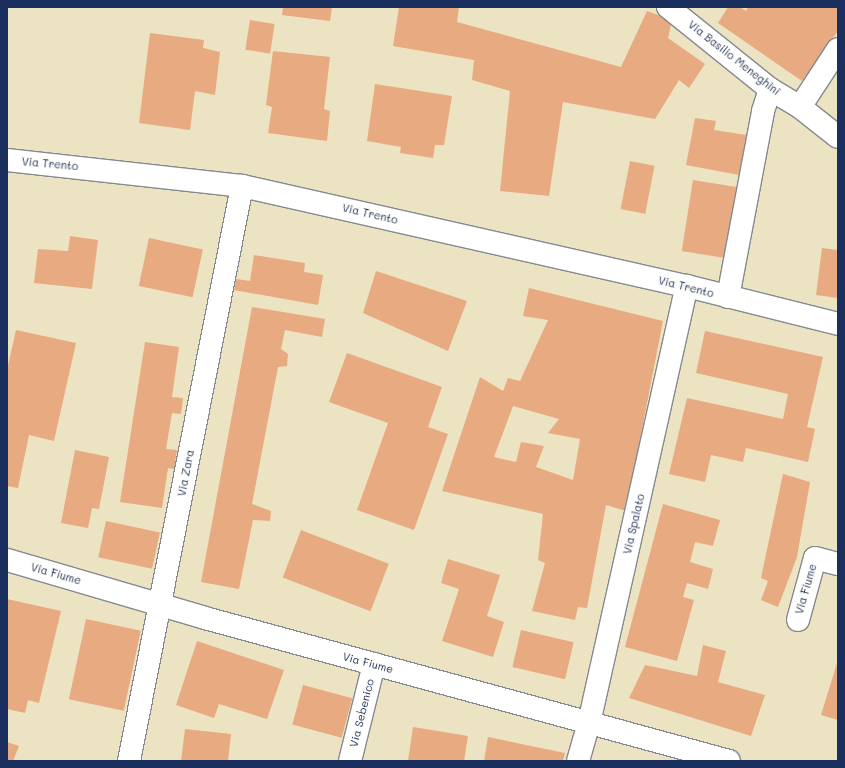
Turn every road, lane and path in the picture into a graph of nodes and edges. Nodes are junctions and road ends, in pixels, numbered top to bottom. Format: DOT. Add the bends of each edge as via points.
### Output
graph roads {
  1 [pos="668,7"];
  2 [pos="838,49"];
  3 [pos="770,90"];
  4 [pos="800,107"];
  5 [pos="838,137"];
  6 [pos="7,160"];
  7 [pos="242,186"];
  8 [pos="687,286"];
  9 [pos="728,297"];
  10 [pos="838,324"];
  11 [pos="7,560"];
  12 [pos="838,564"];
  13 [pos="160,603"];
  14 [pos="798,620"];
  15 [pos="374,664"];
  16 [pos="589,723"];
  17 [pos="129,761"];
  18 [pos="350,761"];
  19 [pos="578,761"];
  20 [pos="729,761"];
  1 -- 3 [label="street, Via Basilio Meneghini"];
  2 -- 4 [label="street"];
  3 -- 4 [label="street, Via Basilio Meneghini"];
  3 -- 9 [label="street, Via Trento" via="763,111"];
  4 -- 5 [label="street, Via Basilio Meneghini"];
  6 -- 7 [label="street, Via Trento"];
  7 -- 8 [label="street, Via Trento"];
  7 -- 13 [label="street, Via Zara"];
  8 -- 9 [label="street, Via Trento"];
  8 -- 16 [label="street, Via Spalato"];
  9 -- 10 [label="street, Via Trento"];
  11 -- 13 [label="street, Via Fiume"];
  12 -- 14 [label="street, Via Fiume" via="815,558"];
  13 -- 15 [label="street, Via Fiume"];
  13 -- 17 [label="street, Via Zara"];
  15 -- 16 [label="street, Via Fiume"];
  15 -- 18 [label="street, Via Sebenico"];
  16 -- 19 [label="street, Via Spalato"];
  16 -- 20 [label="street, Via Fiume"];
}
